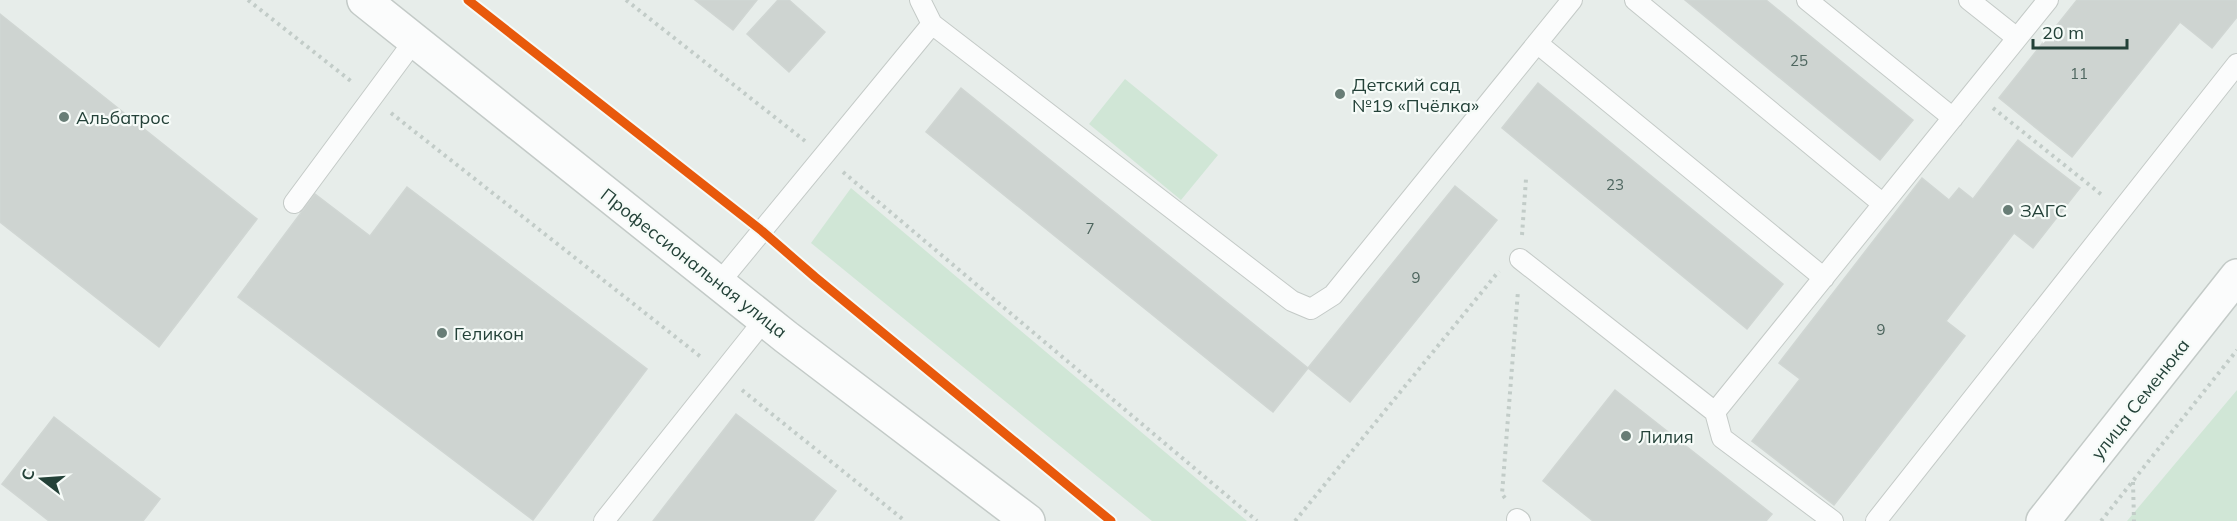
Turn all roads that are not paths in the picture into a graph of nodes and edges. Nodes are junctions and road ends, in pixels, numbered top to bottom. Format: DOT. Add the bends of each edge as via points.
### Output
graph roads {
  1 [pos="364,0"];
  2 [pos="920,0"];
  3 [pos="1572,0"];
  4 [pos="1635,0"];
  5 [pos="1807,0"];
  6 [pos="1969,0"];
  7 [pos="2048,0"];
  8 [pos="932,24"];
  9 [pos="2017,38"];
  10 [pos="414,40"];
  11 [pos="1537,44"];
  12 [pos="2237,64"];
  13 [pos="1953,118"];
  14 [pos="294,203"];
  15 [pos="1883,204"];
  16 [pos="1521,251"];
  17 [pos="2237,276"];
  18 [pos="1824,278"];
  19 [pos="719,283"];
  20 [pos="765,319"];
  21 [pos="1715,412"];
  22 [pos="1018,518"];
  23 [pos="604,521"];
  24 [pos="1833,521"];
  25 [pos="1876,521"];
  26 [pos="2043,521"];
  1 -- 10 [label="main road, Профессиональная улица"];
  2 -- 8 [label="lane"];
  3 -- 11 [label="lane"];
  4 -- 15 [label="lane"];
  5 -- 13 [label="lane"];
  6 -- 9 [label="lane"];
  7 -- 9 [label="lane"];
  8 -- 11 [label="lane" via="1292,302 1311,309 1333,295"];
  8 -- 19 [label="lane"];
  9 -- 13 [label="lane"];
  10 -- 14 [label="lane"];
  10 -- 19 [label="main road, Профессиональная улица"];
  11 -- 18 [label="lane"];
  12 -- 25 [label="lane"];
  13 -- 15 [label="lane"];
  15 -- 18 [label="lane"];
  16 -- 21 [label="lane"];
  17 -- 26 [label="main road, улица Семенюка"];
  18 -- 21 [label="lane"];
  19 -- 20 [label="main road, Профессиональная улица"];
  20 -- 22 [label="main road, Профессиональная улица"];
  20 -- 23 [label="lane"];
  21 -- 24 [label="lane" via="1722,438"];
}
